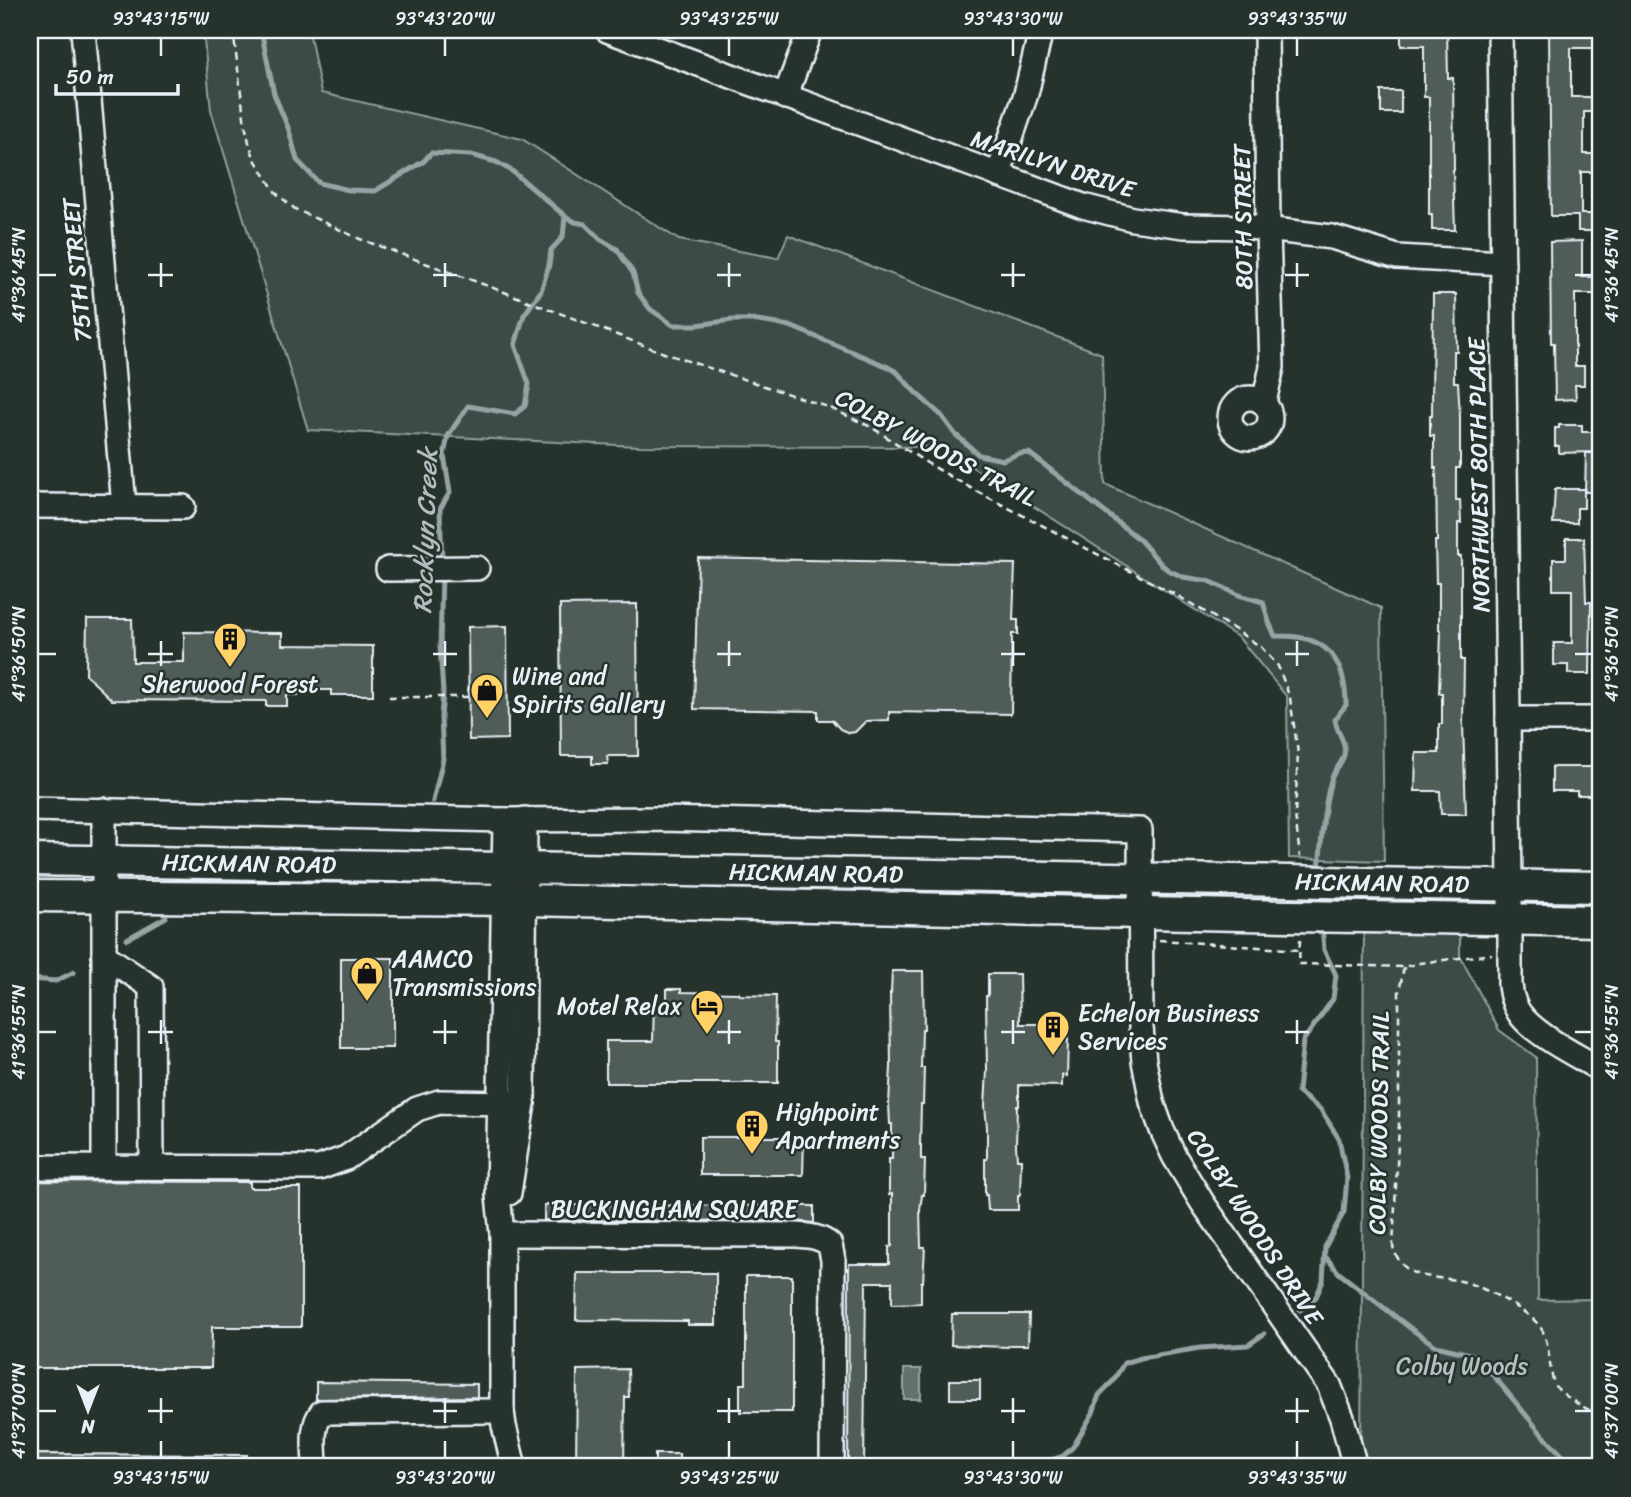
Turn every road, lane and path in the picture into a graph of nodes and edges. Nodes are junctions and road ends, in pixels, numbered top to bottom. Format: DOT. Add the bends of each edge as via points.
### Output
graph roads {
  1 [pos="83,30"];
  2 [pos="233,30"];
  3 [pos="607,30"];
  4 [pos="810,30"];
  5 [pos="1041,30"];
  6 [pos="1266,30"];
  7 [pos="1500,30"];
  8 [pos="785,97"];
  9 [pos="998,175"];
  10 [pos="1268,230"];
  11 [pos="1503,263"];
  12 [pos="1264,402"];
  13 [pos="30,506"];
  14 [pos="124,506"];
  15 [pos="183,506"];
  16 [pos="468,568"];
  17 [pos="388,569"];
  18 [pos="469,686"];
  19 [pos="389,697"];
  20 [pos="1508,719"];
  21 [pos="1601,719"];
  22 [pos="30,809"];
  23 [pos="104,810"];
  24 [pos="515,819"];
  25 [pos="30,860"];
  26 [pos="104,861"];
  27 [pos="514,868"];
  28 [pos="1295,870"];
  29 [pos="1139,879"];
  30 [pos="1510,885"];
  31 [pos="1601,887"];
  32 [pos="30,896"];
  33 [pos="104,897"];
  34 [pos="514,900"];
  35 [pos="1509,920"];
  36 [pos="1601,921"];
  37 [pos="1294,924"];
  38 [pos="1147,925"];
  39 [pos="1299,950"];
  40 [pos="1510,951"];
  41 [pos="104,955"];
  42 [pos="1404,967"];
  43 [pos="1601,1070"];
  44 [pos="512,1103"];
  45 [pos="30,1167"];
  46 [pos="104,1167"];
  47 [pos="152,1167"];
  48 [pos="502,1234"];
  49 [pos="502,1411"];
  50 [pos="1601,1416"];
  51 [pos="315,1467"];
  52 [pos="514,1467"];
  53 [pos="832,1467"];
  54 [pos="1355,1467"];
  1 -- 14 [label="street, 75TH STREET"];
  2 -- 28 [label="path, COLBY WOODS TRAIL" via="245,125 254,158 276,193 295,209 716,372 828,407 871,427 976,491 1178,596 1261,647 1278,666 1290,698 1298,753"];
  3 -- 8 [label="street, MARILYN DRIVE"];
  4 -- 8 [label="street"];
  5 -- 9 [label="street" via="1026,94"];
  6 -- 10 [label="street, 80TH STREET"];
  7 -- 11 [label="street, NORTHWEST 80TH PLACE"];
  8 -- 9 [label="street, MARILYN DRIVE"];
  9 -- 10 [label="street, MARILYN DRIVE" via="1133,219"];
  10 -- 11 [label="street, MARILYN DRIVE" via="1332,237 1397,257"];
  10 -- 12 [label="street, 80TH STREET" via="1272,367"];
  11 -- 20 [label="street, NORTHWEST 80TH PLACE"];
  13 -- 14 [label="street"];
  14 -- 15 [label="street"];
  16 -- 17 [label="street"];
  18 -- 19 [label="path" via="467,697"];
  20 -- 21 [label="street"];
  20 -- 30 [label="street, NORTHWEST 80TH PLACE"];
  22 -- 23 [label="street"];
  23 -- 24 [label="street"];
  23 -- 26 [label="street"];
  24 -- 27 [label="street"];
  24 -- 29 [label="street, COLBY WOODS DRIVE" via="1140,830"];
  25 -- 26 [label="main road, HICKMAN ROAD"];
  26 -- 27 [label="main road, HICKMAN ROAD"];
  26 -- 33 [label="street"];
  27 -- 29 [label="main road, HICKMAN ROAD"];
  27 -- 34 [label="street"];
  28 -- 29 [label="main road, HICKMAN ROAD"];
  28 -- 30 [label="main road, HICKMAN ROAD, bridge" via="1363,883"];
  29 -- 38 [label="street, COLBY WOODS DRIVE"];
  30 -- 31 [label="main road, HICKMAN ROAD"];
  30 -- 35 [label="street, NORTHWEST 80TH PLACE"];
  32 -- 33 [label="main road, HICKMAN ROAD"];
  33 -- 34 [label="main road, HICKMAN ROAD"];
  33 -- 41 [label="street"];
  34 -- 38 [label="main road, HICKMAN ROAD"];
  34 -- 44 [label="street"];
  35 -- 36 [label="main road, HICKMAN ROAD"];
  35 -- 37 [label="main road, HICKMAN ROAD, bridge" via="1364,917"];
  35 -- 40 [label="street, NORTHWEST 80TH PLACE"];
  37 -- 38 [label="main road, HICKMAN ROAD"];
  37 -- 39 [label="path"];
  38 -- 39 [label="path" via="1159,940"];
  38 -- 54 [label="street, COLBY WOODS DRIVE" via="1141,1027 1152,1102 1162,1130 1202,1202 1329,1385"];
  39 -- 42 [label="path" via="1299,964"];
  40 -- 42 [label="path"];
  40 -- 43 [label="street, NORTHWEST 80TH PLACE" via="1511,997 1523,1019"];
  41 -- 46 [label="street"];
  41 -- 47 [label="street" via="151,987"];
  42 -- 50 [label="path, COLBY WOODS TRAIL" via="1399,992 1396,1257 1413,1272 1464,1282 1527,1314 1544,1334 1555,1386"];
  44 -- 47 [label="street" via="439,1102 417,1109 346,1158 319,1168"];
  44 -- 48 [label="street" via="520,1133"];
  45 -- 46 [label="street"];
  46 -- 47 [label="street"];
  48 -- 49 [label="street"];
  48 -- 53 [label="street, BUCKINGHAM SQUARE" via="796,1235 824,1240 830,1245 832,1260"];
  49 -- 51 [label="street" via="322,1412 314,1438"];
  49 -- 52 [label="street"];
}
